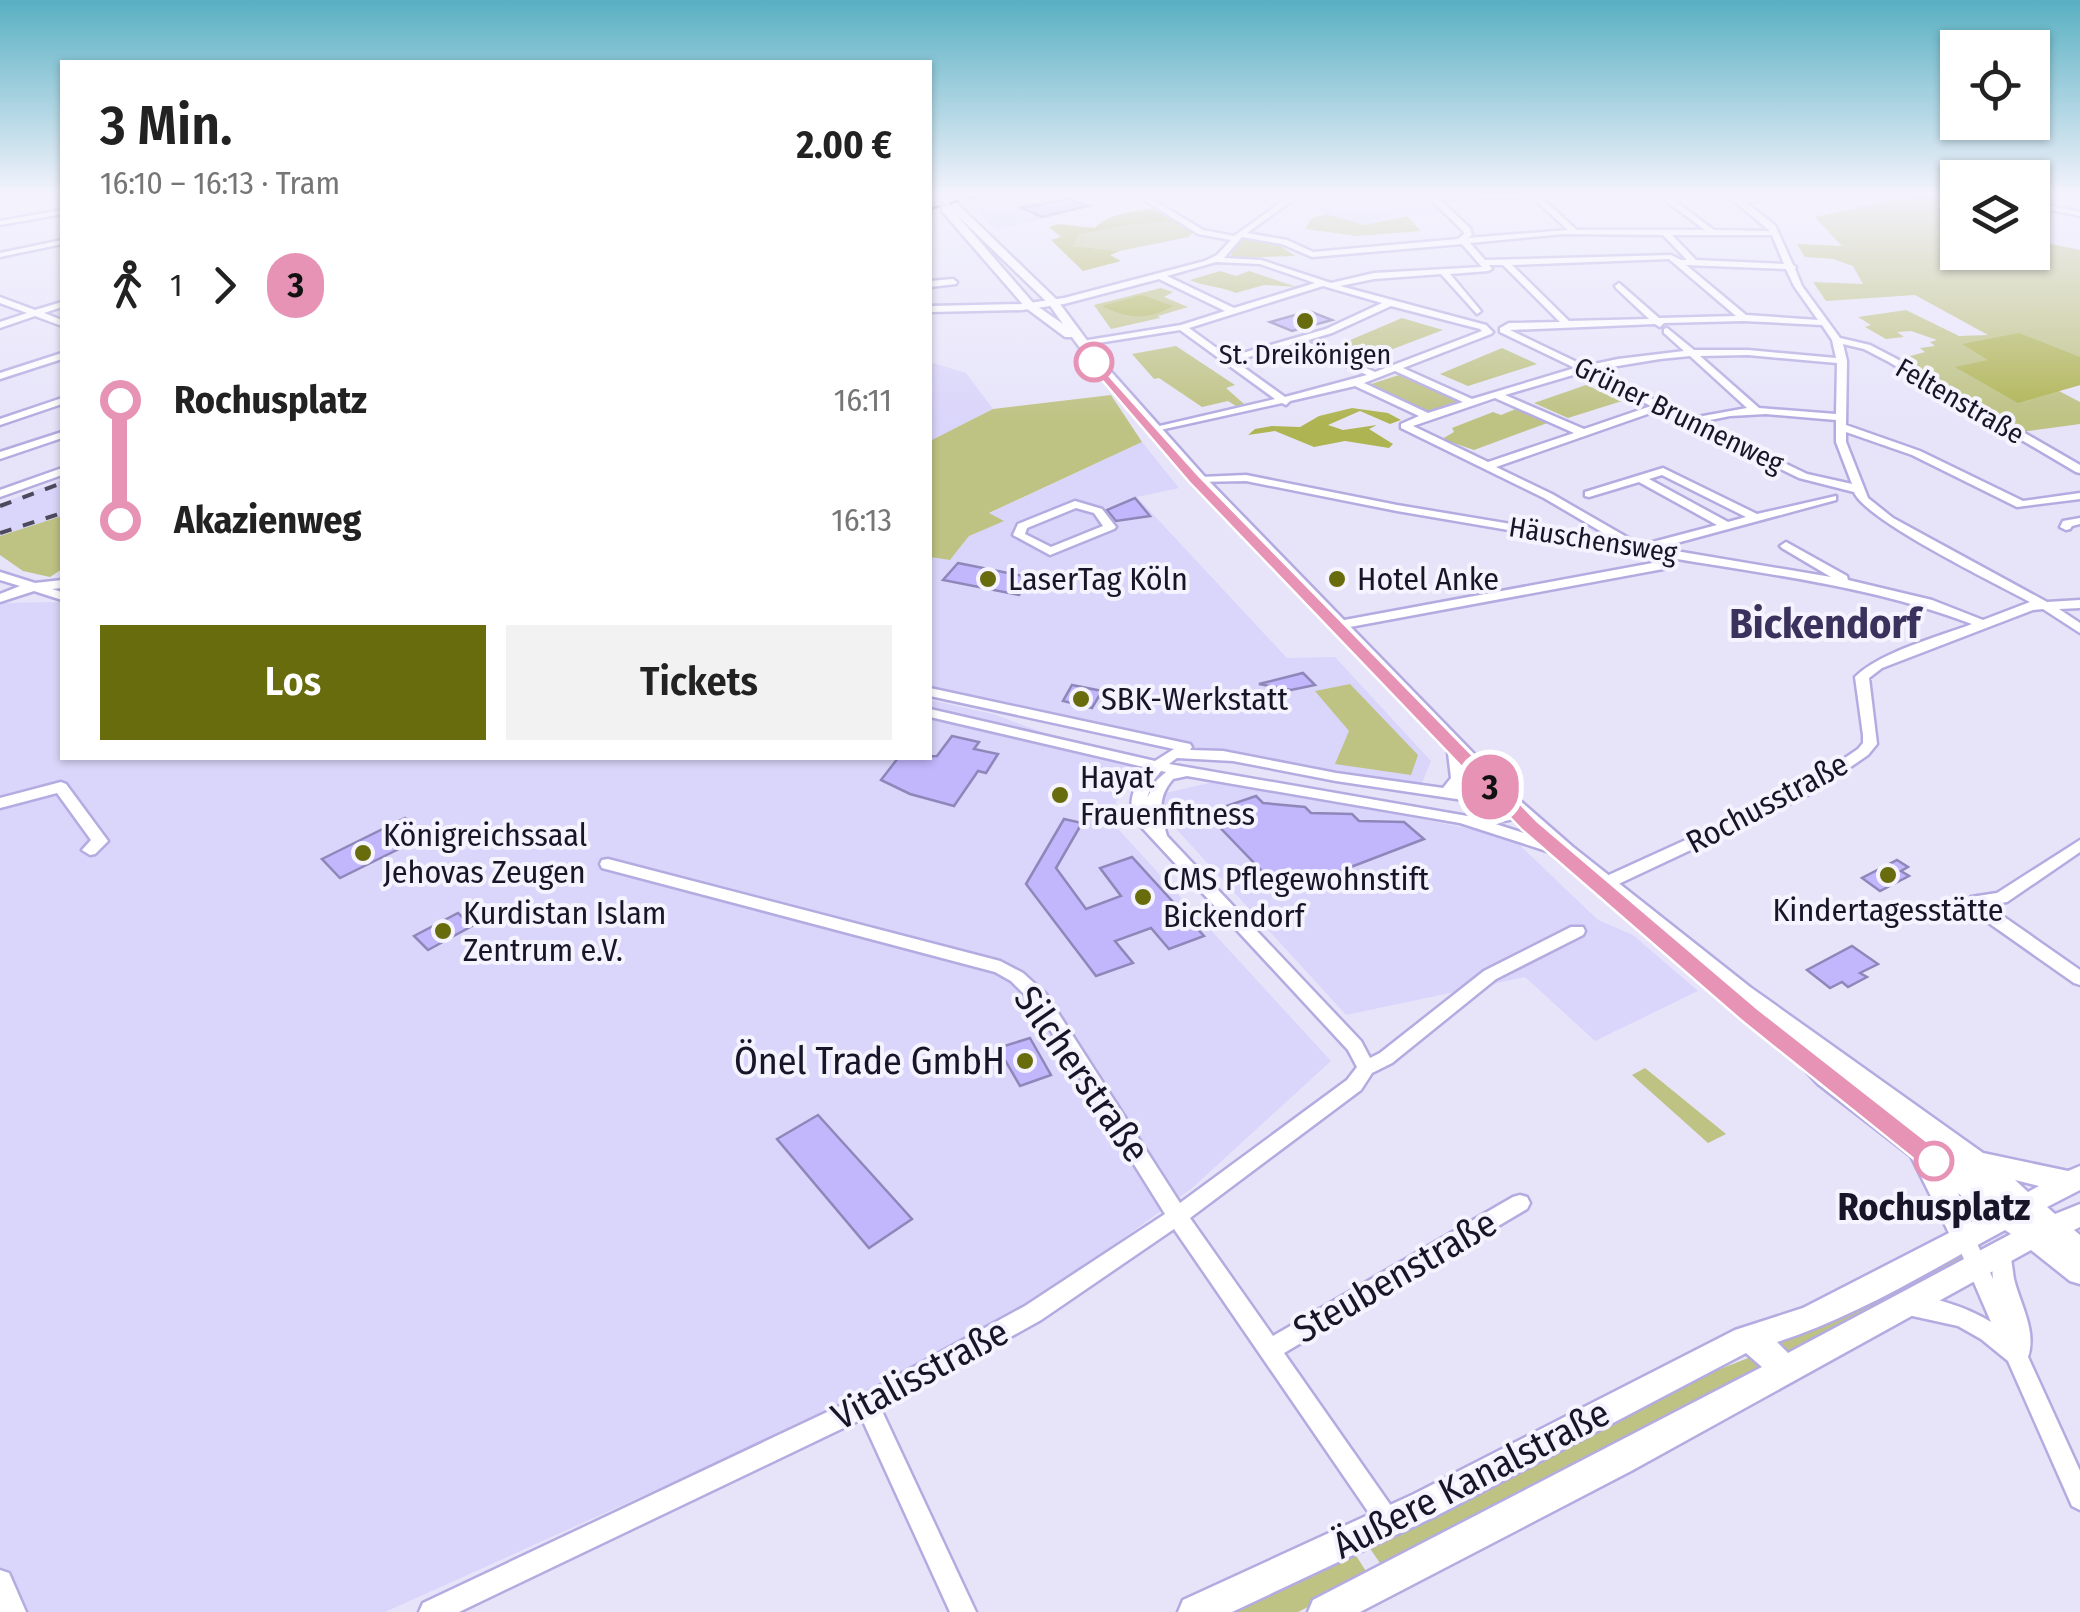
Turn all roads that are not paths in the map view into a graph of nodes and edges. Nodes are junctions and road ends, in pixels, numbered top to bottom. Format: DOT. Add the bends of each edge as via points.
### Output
graph roads {
  1 [pos="999,270"];
  2 [pos="1020,270"];
  3 [pos="1176,270"];
  4 [pos="1285,270"];
  5 [pos="1440,270"];
  6 [pos="1442,270"];
  7 [pos="1514,270"];
  8 [pos="1688,270"];
  9 [pos="1793,270"];
  10 [pos="1158,275"];
  11 [pos="953,282"];
  12 [pos="932,284"];
  13 [pos="1327,285"];
  14 [pos="1619,286"];
  15 [pos="0,300"];
  16 [pos="1053,302"];
  17 [pos="1389,303"];
  18 [pos="60,305"];
  19 [pos="1030,306"];
  20 [pos="932,309"];
  21 [pos="1235,312"];
  22 [pos="34,314"];
  23 [pos="1744,318"];
  24 [pos="1481,320"];
  25 [pos="60,323"];
  26 [pos="1566,323"];
  27 [pos="1826,323"];
  28 [pos="0,325"];
  29 [pos="1182,326"];
  30 [pos="1662,326"];
  31 [pos="1838,340"];
  32 [pos="1298,341"];
  33 [pos="1082,344"];
  34 [pos="1692,354"];
  35 [pos="60,357"];
  36 [pos="1232,360"];
  37 [pos="1842,361"];
  38 [pos="1582,366"];
  39 [pos="1397,369"];
  40 [pos="0,376"];
  41 [pos="1376,376"];
  42 [pos="1356,383"];
  43 [pos="1495,394"];
  44 [pos="60,401"];
  45 [pos="1469,401"];
  46 [pos="1286,402"];
  47 [pos="1661,406"];
  48 [pos="1755,410"];
  49 [pos="1426,416"];
  50 [pos="0,422"];
  51 [pos="1693,422"];
  52 [pos="1841,423"];
  53 [pos="1155,430"];
  54 [pos="1581,432"];
  55 [pos="60,435"];
  56 [pos="0,456"];
  57 [pos="1488,466"];
  58 [pos="2080,470"];
  59 [pos="60,471"];
  60 [pos="1640,478"];
  61 [pos="1200,480"];
  62 [pos="1857,489"];
  63 [pos="0,494"];
  64 [pos="1589,494"];
  65 [pos="2080,496"];
  66 [pos="1832,498"];
  67 [pos="1098,511"];
  68 [pos="1752,516"];
  69 [pos="2080,520"];
  70 [pos="1724,524"];
  71 [pos="2080,534"];
  72 [pos="1786,546"];
  73 [pos="1645,549"];
  74 [pos="1667,553"];
  75 [pos="0,576"];
  76 [pos="60,584"];
  77 [pos="1855,585"];
  78 [pos="28,588"];
  79 [pos="60,596"];
  80 [pos="0,598"];
  81 [pos="2080,604"];
  82 [pos="2048,607"];
  83 [pos="1982,624"];
  84 [pos="1339,625"];
  85 [pos="2080,630"];
  86 [pos="932,692"];
  87 [pos="932,713"];
  88 [pos="1454,744"];
  89 [pos="1232,757"];
  90 [pos="1156,766"];
  91 [pos="1187,771"];
  92 [pos="1424,791"];
  93 [pos="1447,793"];
  94 [pos="0,802"];
  95 [pos="1514,806"];
  96 [pos="1418,812"];
  97 [pos="1462,819"];
  98 [pos="2080,845"];
  99 [pos="1166,848"];
  100 [pos="90,850"];
  101 [pos="1566,852"];
  102 [pos="608,864"];
  103 [pos="1606,883"];
  104 [pos="1577,931"];
  105 [pos="2075,971"];
  106 [pos="1758,1006"];
  107 [pos="1366,1068"];
  108 [pos="1917,1147"];
  109 [pos="1972,1159"];
  110 [pos="2075,1180"];
  111 [pos="1520,1202"];
  112 [pos="2017,1210"];
  113 [pos="2080,1215"];
  114 [pos="1177,1216"];
  115 [pos="2043,1231"];
  116 [pos="1964,1236"];
  117 [pos="2080,1252"];
  118 [pos="1990,1261"];
  119 [pos="2080,1272"];
  120 [pos="1908,1306"];
  121 [pos="1745,1339"];
  122 [pos="1271,1349"];
  123 [pos="2020,1360"];
  124 [pos="1777,1374"];
  125 [pos="866,1405"];
  126 [pos="2080,1498"];
  127 [pos="1388,1521"];
  128 [pos="0,1582"];
  129 [pos="1338,1609"];
  130 [pos="12,1612"];
  131 [pos="432,1612"];
  132 [pos="963,1612"];
  133 [pos="1195,1612"];
  1 -- 19 [label="main road"];
  2 -- 16 [label="main road"];
  3 -- 10 [label="street"];
  4 -- 13 [label="street"];
  5 -- 13 [label="street"];
  6 -- 24 [label="street"];
  7 -- 26 [label="street"];
  8 -- 23 [label="street"];
  9 -- 27 [label="street"];
  10 -- 16 [label="street"];
  10 -- 21 [label="street"];
  11 -- 12 [label="street"];
  13 -- 17 [label="street"];
  13 -- 21 [label="street"];
  14 -- 30 [label="street"];
  15 -- 22 [label="street"];
  16 -- 19 [label="street"];
  16 -- 33 [label="main road"];
  17 -- 24 [label="street"];
  17 -- 32 [label="street"];
  18 -- 22 [label="street"];
  19 -- 20 [label="street"];
  19 -- 33 [label="main road"];
  21 -- 29 [label="street"];
  22 -- 25 [label="street"];
  22 -- 28 [label="street"];
  23 -- 27 [label="street"];
  23 -- 30 [label="street"];
  24 -- 39 [label="street" via="1484,335"];
  26 -- 30 [label="street"];
  26 -- 38 [label="street, Grüner Brunnenweg" via="1504,330"];
  27 -- 31 [label="street"];
  29 -- 33 [label="street"];
  29 -- 36 [label="street"];
  30 -- 34 [label="street"];
  31 -- 37 [label="street"];
  31 -- 58 [label="street, Feltenstraße" via="1892,360"];
  32 -- 36 [label="street"];
  32 -- 41 [label="street"];
  33 -- 53 [label="main road"];
  34 -- 37 [label="street"];
  34 -- 38 [label="street"];
  34 -- 48 [label="street"];
  35 -- 40 [label="street"];
  36 -- 46 [label="street"];
  37 -- 52 [label="street"];
  38 -- 43 [label="street"];
  38 -- 47 [label="street, Grüner Brunnenweg"];
  39 -- 41 [label="street"];
  39 -- 45 [label="street"];
  41 -- 42 [label="street"];
  42 -- 46 [label="street"];
  42 -- 49 [label="street"];
  43 -- 45 [label="street"];
  43 -- 54 [label="street"];
  44 -- 50 [label="street"];
  45 -- 49 [label="street"];
  46 -- 53 [label="street"];
  47 -- 51 [label="street, Grüner Brunnenweg"];
  47 -- 54 [label="street"];
  48 -- 51 [label="street"];
  48 -- 52 [label="street"];
  49 -- 57 [label="street" via="1406,426"];
  51 -- 62 [label="street, Grüner Brunnenweg" via="1816,481"];
  52 -- 62 [label="street"];
  52 -- 65 [label="street" via="2026,506"];
  53 -- 61 [label="main road"];
  54 -- 57 [label="street"];
  55 -- 56 [label="street"];
  57 -- 73 [label="street"];
  59 -- 63 [label="street"];
  60 -- 64 [label="street"];
  60 -- 68 [label="street" via="1663,471"];
  60 -- 70 [label="street"];
  61 -- 73 [label="street, Häuschensweg" via="1246,478"];
  61 -- 84 [label="main road"];
  62 -- 82 [label="street" via="1884,517"];
  66 -- 68 [label="street"];
  67 -- 67 [label="street" via="1071,504 1022,526 1020,535 1046,550 1065,547 1110,527"];
  68 -- 70 [label="street"];
  69 -- 71 [label="street" via="2066,527"];
  70 -- 73 [label="street"];
  72 -- 77 [label="street"];
  73 -- 74 [label="street, Häuschensweg"];
  74 -- 77 [label="street, Häuschensweg"];
  74 -- 84 [label="street" via="1663,565"];
  75 -- 78 [label="street"];
  76 -- 78 [label="street"];
  77 -- 83 [label="street, Häuschensweg"];
  78 -- 79 [label="street"];
  78 -- 80 [label="street"];
  81 -- 82 [label="street, Rochusstraße"];
  82 -- 83 [label="street, Rochusstraße" via="2031,606"];
  82 -- 85 [label="street"];
  83 -- 103 [label="street, Rochusstraße" via="1868,670 1862,677 1870,744 1833,774"];
  84 -- 88 [label="main road"];
  86 -- 89 [label="street"];
  87 -- 90 [label="street"];
  88 -- 93 [label="street" via="1458,778"];
  88 -- 95 [label="main road"];
  89 -- 90 [label="street" via="1174,753"];
  89 -- 92 [label="street"];
  90 -- 91 [label="street"];
  90 -- 99 [label="street" via="1136,803"];
  91 -- 96 [label="street"];
  91 -- 99 [label="street" via="1168,776 1151,802"];
  92 -- 93 [label="street"];
  92 -- 96 [label="street"];
  93 -- 95 [label="street"];
  94 -- 100 [label="street" via="60,787 100,842"];
  95 -- 97 [label="street" via="1506,817"];
  95 -- 101 [label="main road"];
  96 -- 97 [label="street"];
  97 -- 101 [label="street"];
  98 -- 105 [label="street" via="2001,898 1977,901"];
  99 -- 107 [label="street" via="1346,1036"];
  101 -- 103 [label="main road"];
  102 -- 114 [label="street, Silcherstraße" via="1000,967 1017,977 1040,1000"];
  103 -- 106 [label="main road"];
  104 -- 107 [label="street, Vitalisstraße" via="1490,975"];
  106 -- 108 [label="main road" via="1826,1077"];
  106 -- 109 [label="main road"];
  107 -- 114 [label="street, Vitalisstraße" via="1354,1085"];
  108 -- 112 [label="main road"];
  108 -- 116 [label="main road"];
  109 -- 110 [label="main road"];
  109 -- 112 [label="main road"];
  110 -- 112 [label="main road, Äußere Kanalstraße"];
  111 -- 122 [label="street, Steubenstraße"];
  112 -- 115 [label="main road"];
  112 -- 116 [label="main road, Äußere Kanalstraße"];
  113 -- 115 [label="main road, Äußere Kanalstraße"];
  114 -- 122 [label="street, Silcherstraße"];
  114 -- 125 [label="street, Vitalisstraße" via="1033,1313"];
  115 -- 117 [label="main road"];
  115 -- 118 [label="main road, Äußere Kanalstraße"];
  115 -- 119 [label="main road"];
  116 -- 118 [label="street"];
  116 -- 121 [label="main road, Äußere Kanalstraße" via="1854,1298"];
  118 -- 120 [label="main road, Äußere Kanalstraße"];
  118 -- 123 [label="street"];
  120 -- 123 [label="street" via="1952,1311 1976,1322"];
  120 -- 124 [label="main road, Äußere Kanalstraße"];
  121 -- 124 [label="main road" via="1770,1354"];
  121 -- 127 [label="main road, Äußere Kanalstraße"];
  122 -- 127 [label="street, Silcherstraße"];
  123 -- 126 [label="street"];
  124 -- 129 [label="main road, Äußere Kanalstraße"];
  125 -- 131 [label="street, Vitalisstraße"];
  125 -- 132 [label="street"];
  127 -- 133 [label="main road, Äußere Kanalstraße"];
  128 -- 130 [label="street"];
}
